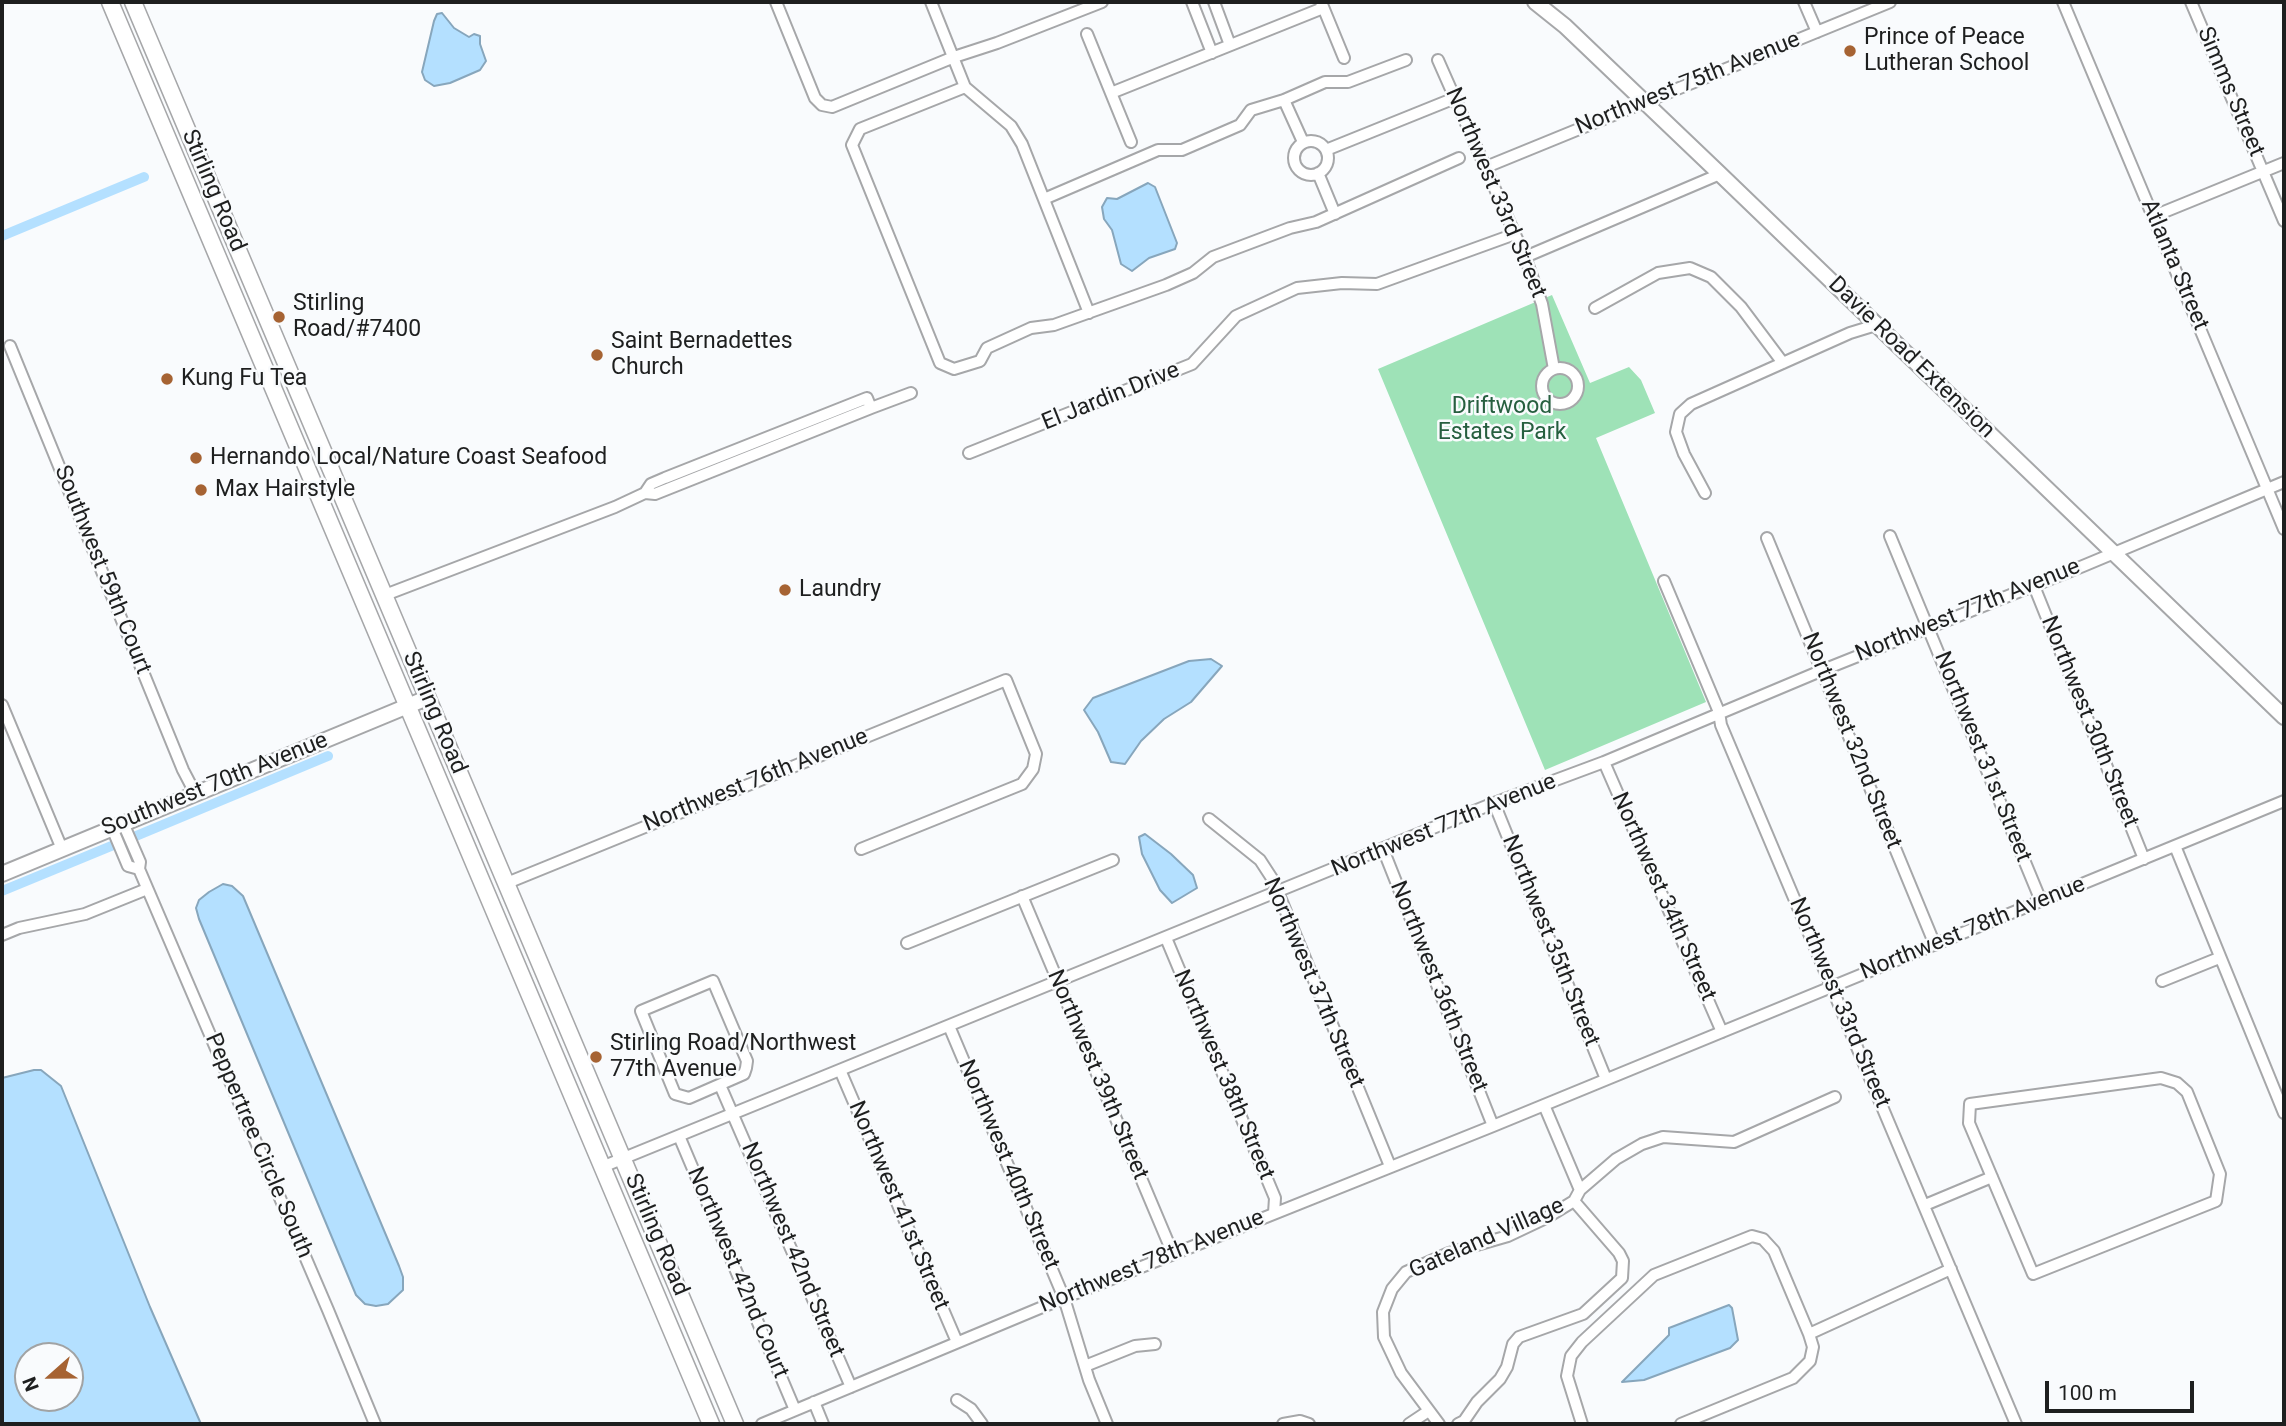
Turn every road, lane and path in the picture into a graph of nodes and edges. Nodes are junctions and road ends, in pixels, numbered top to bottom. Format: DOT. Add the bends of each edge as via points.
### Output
graph roads {
  1 [pos="110,2"];
  2 [pos="133,2"];
  3 [pos="776,2"];
  4 [pos="931,2"];
  5 [pos="1192,2"];
  6 [pos="1214,2"];
  7 [pos="1535,2"];
  8 [pos="1804,2"];
  9 [pos="1890,2"];
  10 [pos="2063,2"];
  11 [pos="2192,2"];
  12 [pos="1096,3"];
  13 [pos="1322,5"];
  14 [pos="1817,32"];
  15 [pos="1087,34"];
  16 [pos="1230,45"];
  17 [pos="1212,52"];
  18 [pos="954,57"];
  19 [pos="1344,58"];
  20 [pos="1406,60"];
  21 [pos="1438,60"];
  22 [pos="965,87"];
  23 [pos="1111,93"];
  24 [pos="1455,97"];
  25 [pos="1284,100"];
  26 [pos="1643,102"];
  27 [pos="1131,142"];
  28 [pos="1303,142"];
  29 [pos="1326,150"];
  30 [pos="1459,158"];
  31 [pos="2284,163"];
  32 [pos="1486,167"];
  33 [pos="2263,171"];
  34 [pos="1318,173"];
  35 [pos="1720,174"];
  36 [pos="1044,199"];
  37 [pos="1335,214"];
  38 [pos="2154,216"];
  39 [pos="2284,221"];
  40 [pos="1515,234"];
  41 [pos="1525,257"];
  42 [pos="1595,308"];
  43 [pos="1089,313"];
  44 [pos="1876,325"];
  45 [pos="10,346"];
  46 [pos="1783,363"];
  47 [pos="1554,369"];
  48 [pos="911,393"];
  49 [pos="968,453"];
  50 [pos="2284,482"];
  51 [pos="337,483"];
  52 [pos="2267,489"];
  53 [pos="317,490"];
  54 [pos="1705,493"];
  55 [pos="2284,529"];
  56 [pos="1890,536"];
  57 [pos="1767,538"];
  58 [pos="2113,552"];
  59 [pos="1664,581"];
  60 [pos="2034,586"];
  61 [pos="385,595"];
  62 [pos="1928,626"];
  63 [pos="1823,670"];
  64 [pos="428,698"];
  65 [pos="2,705"];
  66 [pos="408,706"];
  67 [pos="1718,712"];
  68 [pos="2284,718"];
  69 [pos="1604,762"];
  70 [pos="195,793"];
  71 [pos="2284,801"];
  72 [pos="1494,803"];
  73 [pos="1209,819"];
  74 [pos="118,826"];
  75 [pos="2175,846"];
  76 [pos="62,849"];
  77 [pos="861,849"];
  78 [pos="1383,849"];
  79 [pos="2144,859"];
  80 [pos="1113,860"];
  81 [pos="2,874"];
  82 [pos="507,883"];
  83 [pos="147,889"];
  84 [pos="1277,893"];
  85 [pos="1022,896"];
  86 [pos="2041,901"];
  87 [pos="2,936"];
  88 [pos="1166,938"];
  89 [pos="907,943"];
  90 [pos="1935,945"];
  91 [pos="2219,958"];
  92 [pos="1056,981"];
  93 [pos="2162,981"];
  94 [pos="1831,987"];
  95 [pos="949,1026"];
  96 [pos="1722,1032"];
  97 [pos="840,1070"];
  98 [pos="1606,1079"];
  99 [pos="720,1085"];
  100 [pos="1835,1097"];
  101 [pos="1544,1105"];
  102 [pos="2284,1113"];
  103 [pos="732,1114"];
  104 [pos="1493,1126"];
  105 [pos="679,1136"];
  106 [pos="623,1158"];
  107 [pos="1390,1166"];
  108 [pos="602,1167"];
  109 [pos="1992,1177"];
  110 [pos="1580,1191"];
  111 [pos="1574,1201"];
  112 [pos="1925,1205"];
  113 [pos="1274,1213"];
  114 [pos="1173,1254"];
  115 [pos="1951,1269"];
  116 [pos="1064,1298"];
  117 [pos="1809,1334"];
  118 [pos="957,1342"];
  119 [pos="1155,1344"];
  120 [pos="1085,1366"];
  121 [pos="851,1387"];
  122 [pos="957,1400"];
  123 [pos="814,1402"];
  124 [pos="795,1410"];
  125 [pos="1427,1412"];
  126 [pos="1304,1423"];
  127 [pos="375,1424"];
  128 [pos="711,1424"];
  129 [pos="736,1424"];
  130 [pos="762,1424"];
  131 [pos="823,1424"];
  132 [pos="982,1424"];
  133 [pos="1107,1424"];
  134 [pos="1283,1424"];
  135 [pos="1409,1424"];
  136 [pos="1438,1424"];
  137 [pos="1458,1424"];
  138 [pos="1582,1424"];
  139 [pos="1681,1424"];
  140 [pos="2016,1424"];
  1 -- 53 [label="main road, Stirling Road"];
  2 -- 51 [label="main road, Stirling Road"];
  3 -- 18 [label="street" via="815,99 822,105 832,107"];
  4 -- 18 [label="street"];
  5 -- 17 [label="street"];
  6 -- 16 [label="street"];
  7 -- 26 [label="main road, Davie Road Extension"];
  8 -- 14 [label="street"];
  9 -- 14 [label="street, Northwest 75th Avenue"];
  10 -- 38 [label="street, Atlanta Street"];
  11 -- 33 [label="street, Simms Street"];
  12 -- 18 [label="street"];
  13 -- 16 [label="street"];
  13 -- 19 [label="street"];
  14 -- 26 [label="street, Northwest 75th Avenue"];
  15 -- 23 [label="street"];
  16 -- 17 [label="street"];
  17 -- 23 [label="street"];
  18 -- 22 [label="street"];
  20 -- 25 [label="street" via="1348,82 1325,82"];
  21 -- 24 [label="street, Northwest 33rd Street"];
  22 -- 36 [label="street" via="1011,126"];
  22 -- 43 [label="street" via="860,129 852,145 940,363 954,369 980,361 987,348 1031,328"];
  23 -- 27 [label="street"];
  24 -- 29 [label="street"];
  24 -- 32 [label="street, Northwest 33rd Street"];
  25 -- 28 [label="street"];
  25 -- 36 [label="street" via="1251,110 1240,125 1182,150 1158,150"];
  26 -- 32 [label="street, Northwest 75th Avenue"];
  26 -- 35 [label="main road, Davie Road Extension"];
  28 -- 29 [label="street" via="1316,142"];
  28 -- 34 [label="street" via="1295,152 1295,165 1305,174"];
  29 -- 34 [label="street" via="1326,163"];
  30 -- 37 [label="street"];
  31 -- 33 [label="street"];
  32 -- 40 [label="street, Northwest 33rd Street"];
  33 -- 38 [label="street"];
  33 -- 39 [label="street, Simms Street"];
  34 -- 37 [label="street"];
  35 -- 41 [label="street"];
  35 -- 44 [label="main road, Davie Road Extension"];
  36 -- 43 [label="street"];
  37 -- 43 [label="street" via="1213,257 1166,285"];
  38 -- 52 [label="street, Atlanta Street"];
  40 -- 41 [label="street, Northwest 33rd Street"];
  40 -- 49 [label="street, El Jardin Drive" via="1377,284 1297,288 1236,316 1192,364"];
  41 -- 47 [label="street, Northwest 33rd Street" via="1542,304"];
  42 -- 46 [label="street" via="1658,273 1690,268 1711,277 1741,307"];
  44 -- 46 [label="street"];
  44 -- 58 [label="main road, Davie Road Extension"];
  45 -- 70 [label="street, Southwest 59th Court"];
  46 -- 54 [label="street" via="1691,404 1680,414 1676,432"];
  48 -- 61 [label="street" via="871,408 867,398 845,406 651,484 645,493 615,507"];
  50 -- 52 [label="street, Northwest 77th Avenue"];
  51 -- 53 [label="main road"];
  51 -- 61 [label="main road, Stirling Road"];
  52 -- 55 [label="street, Atlanta Street"];
  52 -- 58 [label="street, Northwest 77th Avenue"];
  53 -- 66 [label="main road, Stirling Road"];
  56 -- 62 [label="street, Northwest 31st Street"];
  57 -- 63 [label="street, Northwest 32nd Street"];
  58 -- 60 [label="street, Northwest 77th Avenue"];
  58 -- 68 [label="main road, Davie Road Extension"];
  59 -- 67 [label="street, Northwest 33rd Street"];
  60 -- 62 [label="street, Northwest 77th Avenue"];
  60 -- 79 [label="street, Northwest 30th Street"];
  61 -- 64 [label="main road, Stirling Road"];
  62 -- 63 [label="street, Northwest 77th Avenue"];
  62 -- 86 [label="street, Northwest 31st Street"];
  63 -- 67 [label="street, Northwest 77th Avenue"];
  63 -- 90 [label="street, Northwest 32nd Street"];
  64 -- 66 [label="main road, Southwest 70th Avenue"];
  64 -- 82 [label="main road, Stirling Road"];
  65 -- 76 [label="street"];
  66 -- 70 [label="main road, Southwest 70th Avenue"];
  66 -- 108 [label="main road, Stirling Road"];
  67 -- 69 [label="street, Northwest 77th Avenue"];
  67 -- 94 [label="street, Northwest 33rd Street"];
  69 -- 72 [label="street, Northwest 77th Avenue"];
  69 -- 96 [label="street, Northwest 34th Street"];
  70 -- 74 [label="main road, Southwest 70th Avenue"];
  71 -- 75 [label="street, Northwest 78th Avenue"];
  72 -- 78 [label="street, Northwest 77th Avenue"];
  72 -- 98 [label="street, Northwest 35th Street"];
  73 -- 84 [label="street, Northwest 37th Street" via="1260,860"];
  74 -- 76 [label="main road, Southwest 70th Avenue"];
  74 -- 83 [label="street, Peppertree Circle South" via="128,866 138,869"];
  75 -- 79 [label="street, Northwest 78th Avenue"];
  75 -- 91 [label="street"];
  76 -- 81 [label="main road, Southwest 70th Avenue"];
  77 -- 82 [label="street, Northwest 76th Avenue" via="1022,784 1036,754 1006,680"];
  78 -- 84 [label="street, Northwest 77th Avenue"];
  78 -- 104 [label="street, Northwest 36th Street"];
  79 -- 86 [label="street, Northwest 78th Avenue"];
  80 -- 85 [label="street"];
  82 -- 106 [label="main road, Stirling Road"];
  83 -- 87 [label="street" via="85,914"];
  83 -- 127 [label="street, Peppertree Circle South"];
  84 -- 88 [label="street, Northwest 77th Avenue"];
  84 -- 107 [label="street, Northwest 37th Street"];
  85 -- 89 [label="street"];
  85 -- 92 [label="street, Northwest 39th Street"];
  86 -- 90 [label="street, Northwest 78th Avenue"];
  88 -- 92 [label="street, Northwest 77th Avenue"];
  88 -- 113 [label="street, Northwest 38th Street" via="1275,1198"];
  90 -- 94 [label="street, Northwest 78th Avenue"];
  91 -- 93 [label="street"];
  91 -- 102 [label="street"];
  92 -- 95 [label="street, Northwest 77th Avenue"];
  92 -- 114 [label="street, Northwest 39th Street"];
  94 -- 96 [label="street, Northwest 78th Avenue"];
  94 -- 112 [label="street, Northwest 33rd Street"];
  95 -- 97 [label="street, Northwest 77th Avenue"];
  95 -- 116 [label="street, Northwest 40th Street"];
  96 -- 98 [label="street, Northwest 78th Avenue"];
  97 -- 103 [label="street, Northwest 77th Avenue"];
  97 -- 118 [label="street, Northwest 41st Street"];
  98 -- 101 [label="street, Northwest 78th Avenue"];
  99 -- 99 [label="street" via="744,1074 747,1061 713,981 640,1011 675,1094 689,1098"];
  99 -- 103 [label="street, Northwest 42nd Street"];
  100 -- 110 [label="street, Gateland Village" via="1734,1142 1664,1137 1642,1144 1616,1159"];
  101 -- 104 [label="street, Northwest 78th Avenue"];
  101 -- 110 [label="street"];
  103 -- 105 [label="street, Northwest 77th Avenue"];
  103 -- 121 [label="street, Northwest 42nd Street"];
  104 -- 107 [label="street, Northwest 78th Avenue"];
  105 -- 106 [label="street, Northwest 77th Avenue"];
  105 -- 124 [label="street, Northwest 42nd Court"];
  106 -- 108 [label="street, Northwest 77th Avenue"];
  106 -- 129 [label="main road, Stirling Road"];
  107 -- 113 [label="street, Northwest 78th Avenue"];
  108 -- 128 [label="main road, Stirling Road"];
  109 -- 109 [label="street" via="1969,1123 1970,1104 2161,1078 2187,1091 2220,1174 2216,1201 2033,1274"];
  109 -- 112 [label="street"];
  110 -- 111 [label="street, Gateland Village"];
  111 -- 125 [label="street, Gateland Village" via="1507,1236 1424,1262 1406,1272 1392,1289 1383,1312 1384,1337"];
  111 -- 137 [label="street, Gateland Village" via="1619,1253 1622,1278 1583,1314 1519,1337 1500,1379"];
  112 -- 115 [label="street, Northwest 33rd Street"];
  113 -- 114 [label="street, Northwest 78th Avenue"];
  114 -- 116 [label="street, Northwest 78th Avenue"];
  115 -- 117 [label="street"];
  115 -- 140 [label="street, Northwest 33rd Street"];
  116 -- 118 [label="street, Northwest 78th Avenue"];
  116 -- 120 [label="street, Northwest 40th Street"];
  117 -- 138 [label="street" via="1774,1251 1763,1239 1752,1236 1654,1275 1581,1342 1571,1356 1567,1376"];
  117 -- 139 [label="street" via="1813,1347 1810,1361 1794,1378"];
  118 -- 121 [label="street, Northwest 78th Avenue"];
  119 -- 120 [label="street" via="1135,1346"];
  120 -- 133 [label="street, Northwest 40th Street"];
  121 -- 123 [label="street, Northwest 78th Avenue"];
  122 -- 132 [label="street"];
  123 -- 124 [label="street, Northwest 78th Avenue"];
  123 -- 131 [label="street"];
  124 -- 130 [label="street, Northwest 78th Avenue"];
  125 -- 135 [label="street"];
  125 -- 136 [label="street, Gateland Village"];
  126 -- 134 [label="street"];
}
